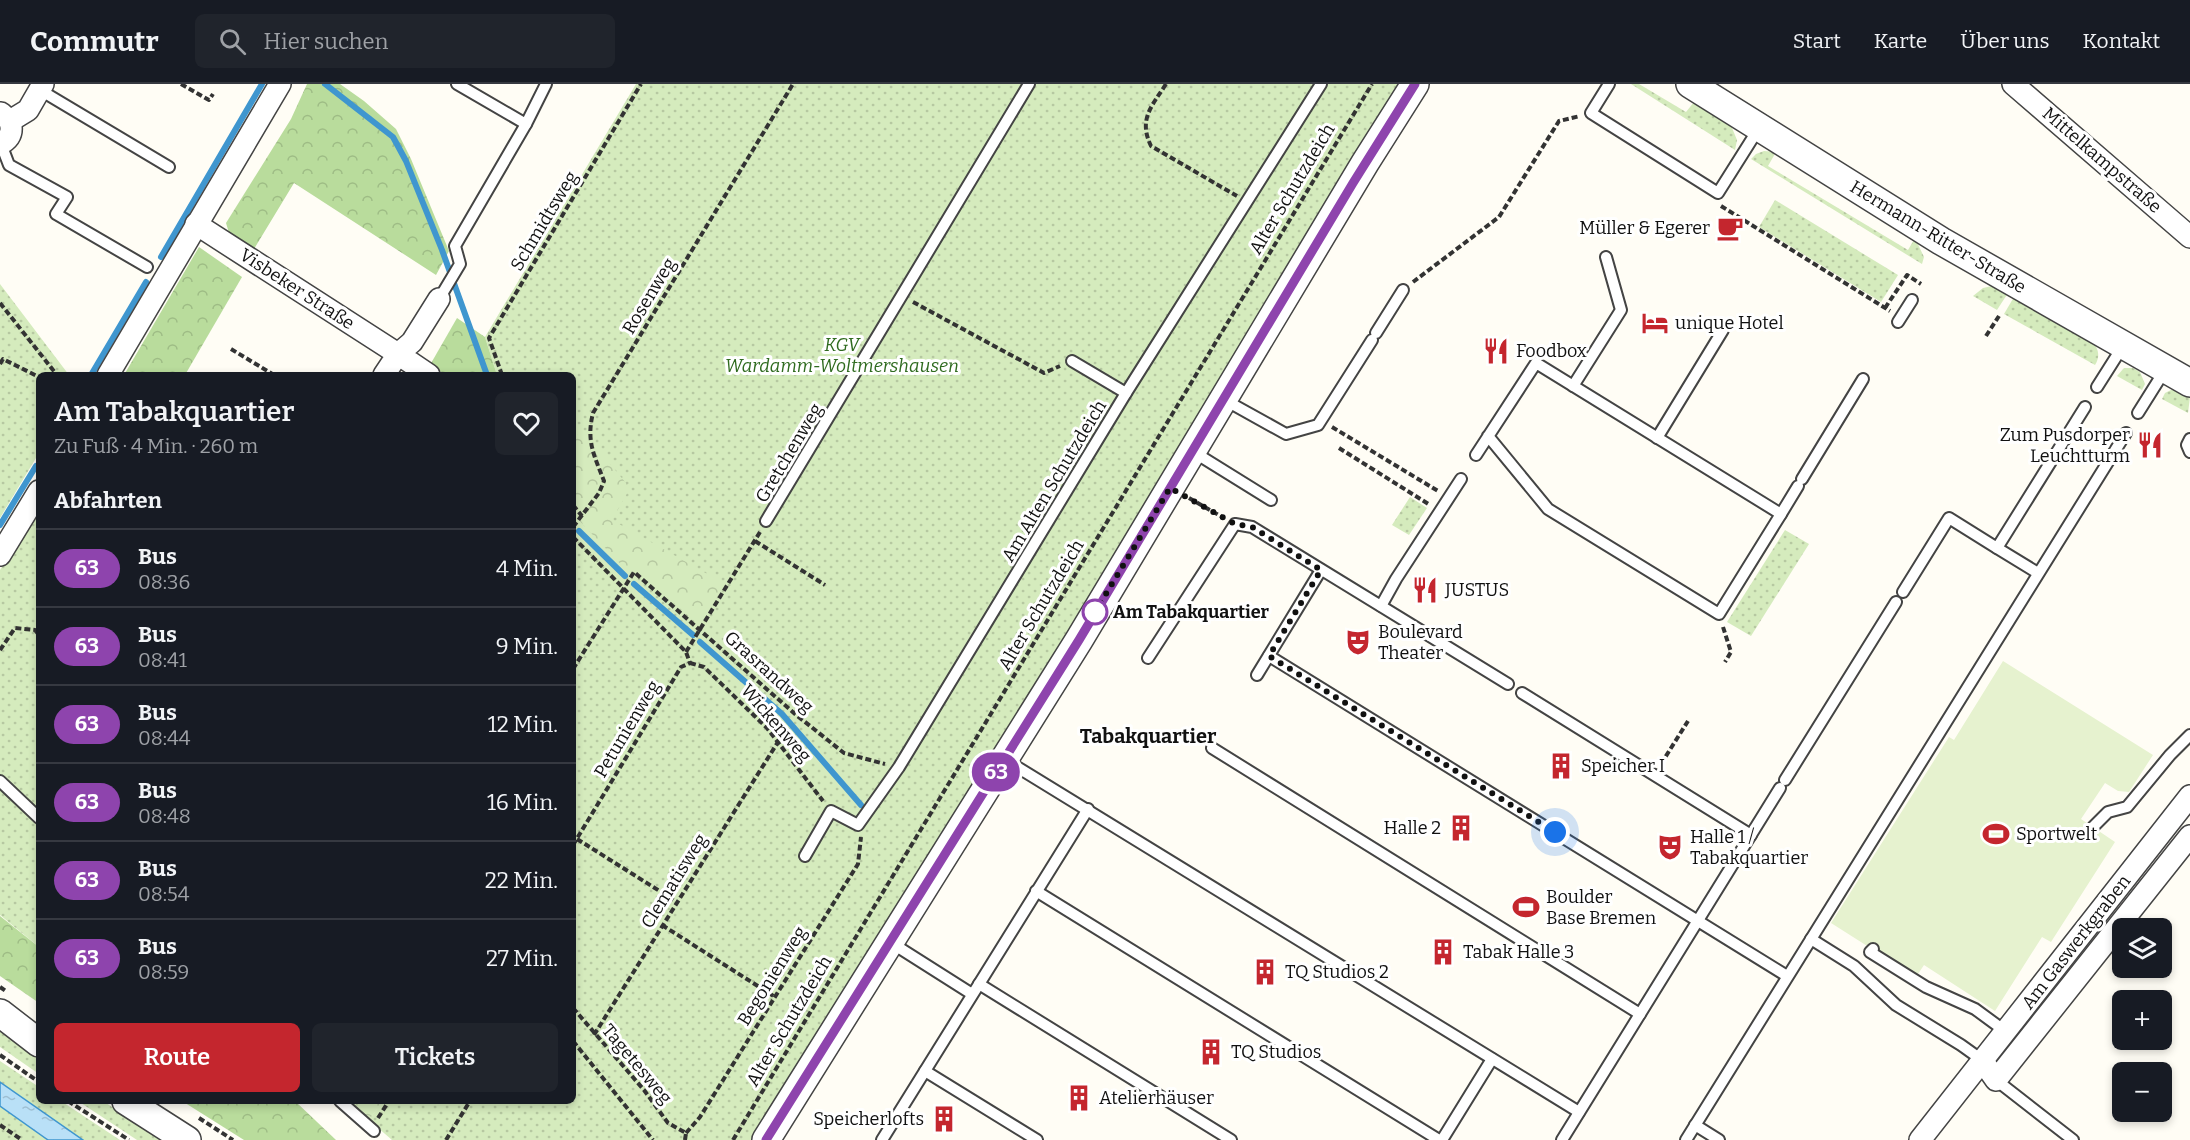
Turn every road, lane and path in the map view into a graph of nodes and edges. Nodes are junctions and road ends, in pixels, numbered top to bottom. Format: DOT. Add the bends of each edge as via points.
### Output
graph roads {
  1 [pos="181,84"];
  2 [pos="280,84"];
  3 [pos="457,84"];
  4 [pos="546,84"];
  5 [pos="641,84"];
  6 [pos="793,84"];
  7 [pos="1029,84"];
  8 [pos="1166,84"];
  9 [pos="1321,84"];
  10 [pos="1372,84"];
  11 [pos="1415,84"];
  12 [pos="1609,84"];
  13 [pos="1690,84"];
  14 [pos="2013,84"];
  15 [pos="41,87"];
  16 [pos="213,94"];
  17 [pos="1592,112"];
  18 [pos="5,117"];
  19 [pos="526,124"];
  20 [pos="1759,128"];
  21 [pos="1,144"];
  22 [pos="168,167"];
  23 [pos="1718,193"];
  24 [pos="1248,202"];
  25 [pos="196,225"];
  26 [pos="2190,237"];
  27 [pos="1606,257"];
  28 [pos="147,267"];
  29 [pos="1403,290"];
  30 [pos="902,296"];
  31 [pos="439,299"];
  32 [pos="1912,300"];
  33 [pos="0,303"];
  34 [pos="1882,307"];
  35 [pos="1879,311"];
  36 [pos="1999,316"];
  37 [pos="1899,320"];
  38 [pos="1723,330"];
  39 [pos="1986,336"];
  40 [pos="2123,346"];
  41 [pos="231,349"];
  42 [pos="398,354"];
  43 [pos="1072,361"];
  44 [pos="0,364"];
  45 [pos="2165,369"];
  46 [pos="55,372"];
  47 [pos="110,372"];
  48 [pos="269,372"];
  49 [pos="386,372"];
  50 [pos="425,372"];
  51 [pos="501,372"];
  52 [pos="36,376"];
  53 [pos="1863,379"];
  54 [pos="2190,383"];
  55 [pos="1573,386"];
  56 [pos="2097,387"];
  57 [pos="1126,393"];
  58 [pos="1223,399"];
  59 [pos="2085,408"];
  60 [pos="2138,412"];
  61 [pos="1322,420"];
  62 [pos="2126,433"];
  63 [pos="1488,436"];
  64 [pos="1657,438"];
  65 [pos="2190,439"];
  66 [pos="1339,448"];
  67 [pos="1192,451"];
  68 [pos="2190,452"];
  69 [pos="1476,455"];
  70 [pos="1461,479"];
  71 [pos="1170,488"];
  72 [pos="36,495"];
  73 [pos="1449,498"];
  74 [pos="1271,500"];
  75 [pos="576,510"];
  76 [pos="1440,511"];
  77 [pos="1781,514"];
  78 [pos="581,518"];
  79 [pos="766,521"];
  80 [pos="576,524"];
  81 [pos="1235,524"];
  82 [pos="576,540"];
  83 [pos="755,541"];
  84 [pos="1997,548"];
  85 [pos="0,555"];
  86 [pos="1321,570"];
  87 [pos="2038,573"];
  88 [pos="825,585"];
  89 [pos="624,590"];
  90 [pos="1381,606"];
  91 [pos="1719,614"];
  92 [pos="701,629"];
  93 [pos="36,631"];
  94 [pos="0,650"];
  95 [pos="686,652"];
  96 [pos="1269,656"];
  97 [pos="1148,658"];
  98 [pos="1725,662"];
  99 [pos="690,663"];
  100 [pos="576,664"];
  101 [pos="1257,675"];
  102 [pos="1508,684"];
  103 [pos="1522,693"];
  104 [pos="1688,721"];
  105 [pos="2190,735"];
  106 [pos="777,742"];
  107 [pos="1212,748"];
  108 [pos="1004,759"];
  109 [pos="899,767"];
  110 [pos="1655,775"];
  111 [pos="0,781"];
  112 [pos="2190,796"];
  113 [pos="1088,809"];
  114 [pos="831,811"];
  115 [pos="36,815"];
  116 [pos="2169,823"];
  117 [pos="858,825"];
  118 [pos="2092,827"];
  119 [pos="1751,835"];
  120 [pos="2189,838"];
  121 [pos="577,839"];
  122 [pos="805,856"];
  123 [pos="1036,891"];
  124 [pos="677,902"];
  125 [pos="1698,921"];
  126 [pos="662,925"];
  127 [pos="1811,939"];
  128 [pos="889,942"];
  129 [pos="1873,949"];
  130 [pos="1787,976"];
  131 [pos="979,984"];
  132 [pos="972,994"];
  133 [pos="775,997"];
  134 [pos="576,1012"];
  135 [pos="0,1013"];
  136 [pos="1640,1014"];
  137 [pos="2005,1031"];
  138 [pos="594,1035"];
  139 [pos="36,1041"];
  140 [pos="576,1045"];
  141 [pos="0,1054"];
  142 [pos="1492,1059"];
  143 [pos="1982,1060"];
  144 [pos="925,1071"];
  145 [pos="36,1080"];
  146 [pos="1996,1080"];
  147 [pos="73,1104"];
  148 [pos="131,1104"];
  149 [pos="343,1104"];
  150 [pos="468,1104"];
  151 [pos="1579,1112"];
  152 [pos="192,1113"];
  153 [pos="0,1125"];
  154 [pos="1695,1125"];
  155 [pos="374,1131"];
  156 [pos="686,1133"];
  157 [pos="22,1140"];
  158 [pos="129,1140"];
  159 [pos="187,1140"];
  160 [pos="233,1140"];
  161 [pos="446,1140"];
  162 [pos="653,1140"];
  163 [pos="685,1140"];
  164 [pos="733,1140"];
  165 [pos="766,1140"];
  166 [pos="882,1140"];
  167 [pos="1037,1140"];
  168 [pos="1231,1140"];
  169 [pos="1440,1140"];
  170 [pos="1562,1140"];
  171 [pos="1686,1140"];
  172 [pos="1719,1140"];
  173 [pos="1920,1140"];
  174 [pos="2073,1140"];
  1 -- 16 [label="path" via="209,100"];
  2 -- 25 [label="street"];
  3 -- 19 [label="lane"];
  4 -- 19 [label="lane"];
  5 -- 51 [label="path, Schmidtsweg" via="489,338"];
  6 -- 78 [label="path, Rosenweg" via="593,412 590,445 604,481"];
  7 -- 30 [label="lane, Gretchenweg"];
  8 -- 24 [label="path" via="1144,123 1151,146"];
  9 -- 24 [label="lane, Am Alten Schutzdeich"];
  10 -- 164 [label="path, Alter Schutzdeich"];
  11 -- 58 [label="street"];
  12 -- 17 [label="lane"];
  13 -- 20 [label="street, Hermann-Ritter-Straße"];
  14 -- 26 [label="street, Mittelkampstraße"];
  15 -- 18 [label="street" via="28,110"];
  15 -- 22 [label="lane"];
  17 -- 23 [label="lane"];
  17 -- 29 [label="path" via="1559,122 1499,217"];
  18 -- 21 [label="street" via="12,130 9,139"];
  19 -- 31 [label="lane" via="455,246 460,264"];
  20 -- 23 [label="lane"];
  20 -- 40 [label="street, Hermann-Ritter-Straße" via="1941,241"];
  21 -- 28 [label="lane" via="9,165 66,197 56,214"];
  23 -- 34 [label="path" via="1720,206"];
  24 -- 57 [label="lane, Am Alten Schutzdeich"];
  25 -- 42 [label="street, Visbeker Straße"];
  25 -- 47 [label="street"];
  27 -- 55 [label="lane" via="1621,310"];
  29 -- 61 [label="lane"];
  30 -- 43 [label="path" via="1044,373"];
  30 -- 79 [label="lane, Gretchenweg"];
  31 -- 42 [label="street" via="412,342"];
  32 -- 37 [label="lane"];
  33 -- 46 [label="path"];
  34 -- 35 [label="path"];
  34 -- 37 [label="path"];
  36 -- 39 [label="path"];
  38 -- 64 [label="lane"];
  40 -- 45 [label="street, Hermann-Ritter-Straße"];
  40 -- 56 [label="lane"];
  41 -- 48 [label="path"];
  42 -- 49 [label="street"];
  42 -- 50 [label="street, Visbeker Straße"];
  43 -- 57 [label="lane"];
  44 -- 52 [label="path" via="3,359"];
  45 -- 54 [label="street, Hermann-Ritter-Straße"];
  45 -- 60 [label="lane"];
  53 -- 77 [label="lane"];
  55 -- 63 [label="lane" via="1536,363"];
  55 -- 64 [label="lane"];
  57 -- 109 [label="lane, Am Alten Schutzdeich"];
  58 -- 61 [label="lane" via="1286,434 1318,425"];
  58 -- 67 [label="street"];
  59 -- 84 [label="lane"];
  61 -- 73 [label="path"];
  62 -- 87 [label="lane"];
  63 -- 69 [label="lane"];
  63 -- 91 [label="lane" via="1548,509"];
  64 -- 77 [label="lane"];
  65 -- 68 [label="lane"];
  66 -- 76 [label="path"];
  67 -- 71 [label="street"];
  67 -- 74 [label="lane"];
  70 -- 73 [label="lane"];
  71 -- 81 [label="path"];
  71 -- 108 [label="street"];
  72 -- 85 [label="street"];
  73 -- 76 [label="lane"];
  75 -- 78 [label="path"];
  76 -- 90 [label="lane"];
  77 -- 91 [label="lane"];
  78 -- 80 [label="path, Rosenweg"];
  79 -- 83 [label="path, Gretchenweg"];
  81 -- 86 [label="lane" via="1252,527"];
  81 -- 97 [label="lane"];
  82 -- 89 [label="path"];
  83 -- 88 [label="path"];
  83 -- 92 [label="path, Gretchenweg"];
  84 -- 87 [label="lane"];
  84 -- 119 [label="lane" via="1948,518"];
  86 -- 90 [label="lane"];
  86 -- 96 [label="lane"];
  87 -- 127 [label="lane"];
  89 -- 92 [label="path, Grasrandweg" via="634,572"];
  89 -- 95 [label="path"];
  89 -- 100 [label="path"];
  90 -- 102 [label="lane"];
  91 -- 98 [label="path" via="1731,652"];
  92 -- 95 [label="path, Gretchenweg"];
  92 -- 109 [label="path, Grasrandweg" via="844,753"];
  93 -- 94 [label="path" via="15,628"];
  95 -- 99 [label="path"];
  96 -- 101 [label="lane"];
  96 -- 125 [label="lane"];
  99 -- 106 [label="path, Wickenweg" via="704,667"];
  99 -- 121 [label="path, Petunienweg" via="681,667"];
  103 -- 110 [label="lane"];
  104 -- 110 [label="path"];
  105 -- 118 [label="lane" via="2127,807 2108,812"];
  106 -- 114 [label="path, Wickenweg"];
  106 -- 124 [label="path, Clematisweg"];
  107 -- 136 [label="lane"];
  108 -- 113 [label="lane"];
  108 -- 128 [label="street"];
  109 -- 117 [label="lane, Am Alten Schutzdeich"];
  110 -- 119 [label="lane"];
  111 -- 115 [label="lane"];
  112 -- 116 [label="street, Am Gaswerkgraben"];
  113 -- 123 [label="lane"];
  113 -- 142 [label="lane"];
  114 -- 117 [label="lane"];
  114 -- 122 [label="lane"];
  116 -- 120 [label="street, Am Gaswerkgraben"];
  116 -- 137 [label="street, Am Gaswerkgraben"];
  117 -- 133 [label="path, Begonienweg" via="858,864"];
  119 -- 125 [label="lane"];
  120 -- 146 [label="street, Am Gaswerkgraben"];
  121 -- 124 [label="path"];
  123 -- 131 [label="lane"];
  123 -- 169 [label="lane"];
  124 -- 126 [label="path, Clematisweg"];
  125 -- 130 [label="lane"];
  125 -- 136 [label="lane"];
  126 -- 133 [label="path"];
  126 -- 138 [label="path, Clematisweg"];
  127 -- 130 [label="lane"];
  127 -- 143 [label="lane" via="1854,966 1896,1005"];
  128 -- 132 [label="lane"];
  128 -- 165 [label="street"];
  129 -- 137 [label="lane" via="1870,952 1926,987 1976,1009"];
  130 -- 154 [label="lane"];
  131 -- 132 [label="lane"];
  131 -- 168 [label="lane"];
  132 -- 144 [label="lane"];
  133 -- 156 [label="path, Begonienweg"];
  134 -- 138 [label="path, Tagetesweg"];
  135 -- 139 [label="street"];
  136 -- 151 [label="lane"];
  137 -- 143 [label="street, Am Gaswerkgraben"];
  138 -- 156 [label="path, Tagetesweg" via="668,1123"];
  140 -- 162 [label="path"];
  141 -- 145 [label="path"];
  142 -- 151 [label="lane"];
  142 -- 169 [label="lane"];
  143 -- 146 [label="street"];
  143 -- 173 [label="street, Am Gaswerkgraben"];
  144 -- 166 [label="lane"];
  144 -- 167 [label="lane"];
  146 -- 174 [label="lane"];
  147 -- 158 [label="path"];
  148 -- 159 [label="street"];
  149 -- 155 [label="lane"];
  150 -- 161 [label="path"];
  151 -- 170 [label="lane"];
  152 -- 160 [label="path"];
  153 -- 157 [label="path"];
  154 -- 171 [label="lane"];
  154 -- 172 [label="lane"];
  156 -- 163 [label="path"];
}
